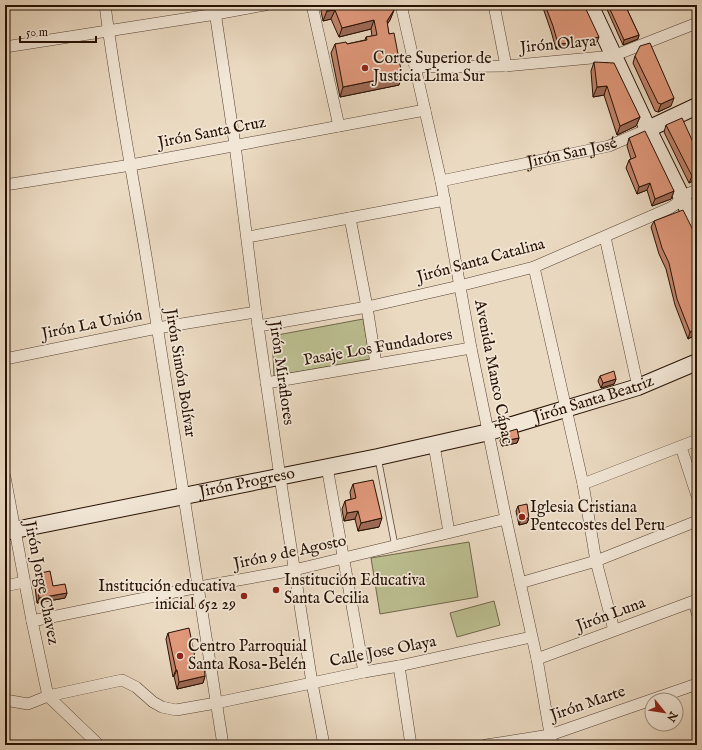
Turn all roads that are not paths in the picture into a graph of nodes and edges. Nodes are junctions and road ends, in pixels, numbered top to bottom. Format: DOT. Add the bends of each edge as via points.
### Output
graph roads {
  1 [pos="105,5"];
  2 [pos="265,5"];
  3 [pos="312,5"];
  4 [pos="401,5"];
  5 [pos="494,5"];
  6 [pos="590,5"];
  7 [pos="215,10"];
  8 [pos="697,23"];
  9 [pos="109,30"];
  10 [pos="5,47"];
  11 [pos="613,56"];
  12 [pos="506,66"];
  13 [pos="415,67"];
  14 [pos="697,106"];
  15 [pos="425,110"];
  16 [pos="339,126"];
  17 [pos="648,129"];
  18 [pos="236,145"];
  19 [pos="131,165"];
  20 [pos="442,181"];
  21 [pos="5,185"];
  22 [pos="697,190"];
  23 [pos="682,196"];
  24 [pos="445,200"];
  25 [pos="350,218"];
  26 [pos="697,228"];
  27 [pos="248,237"];
  28 [pos="605,237"];
  29 [pos="534,267"];
  30 [pos="459,286"];
  31 [pos="367,307"];
  32 [pos="256,312"];
  33 [pos="258,326"];
  34 [pos="157,328"];
  35 [pos="471,348"];
  36 [pos="5,359"];
  37 [pos="697,362"];
  38 [pos="376,364"];
  39 [pos="266,384"];
  40 [pos="638,387"];
  41 [pos="566,409"];
  42 [pos="488,432"];
  43 [pos="697,440"];
  44 [pos="434,445"];
  45 [pos="681,447"];
  46 [pos="378,457"];
  47 [pos="327,467"];
  48 [pos="5,477"];
  49 [pos="280,477"];
  50 [pos="582,484"];
  51 [pos="183,496"];
  52 [pos="697,496"];
  53 [pos="506,519"];
  54 [pos="697,521"];
  55 [pos="10,532"];
  56 [pos="449,532"];
  57 [pos="395,546"];
  58 [pos="344,558"];
  59 [pos="596,561"];
  60 [pos="294,570"];
  61 [pos="24,582"];
  62 [pos="520,583"];
  63 [pos="5,586"];
  64 [pos="199,587"];
  65 [pos="696,601"];
  66 [pos="697,613"];
  67 [pos="32,621"];
  68 [pos="614,630"];
  69 [pos="531,637"];
  70 [pos="537,659"];
  71 [pos="399,666"];
  72 [pos="364,672"];
  73 [pos="312,683"];
  74 [pos="697,684"];
  75 [pos="48,696"];
  76 [pos="5,700"];
  77 [pos="216,703"];
  78 [pos="551,740"];
  79 [pos="99,745"];
  80 [pos="224,745"];
  81 [pos="324,745"];
  82 [pos="411,745"];
  83 [pos="486,745"];
  1 -- 9 [label="street, Jirón Simón Bolívar"];
  2 -- 7 [label="street"];
  3 -- 16 [label="street"];
  4 -- 13 [label="street, Avenida Manco Cápac"];
  5 -- 12 [label="street"];
  6 -- 11 [label="street"];
  7 -- 9 [label="street"];
  7 -- 18 [label="street, Jirón Miraflores"];
  8 -- 11 [label="street, Jirón Olaya"];
  9 -- 10 [label="street"];
  9 -- 19 [label="street, Jirón Simón Bolívar"];
  11 -- 12 [label="street, Jirón Olaya"];
  11 -- 17 [label="street"];
  12 -- 13 [label="street, Jirón Olaya"];
  13 -- 15 [label="street, Avenida Manco Cápac"];
  14 -- 17 [label="street, Jirón San José"];
  15 -- 16 [label="street, Jirón Santa Cruz"];
  15 -- 20 [label="street, Avenida Manco Cápac"];
  16 -- 18 [label="street, Jirón Santa Cruz"];
  17 -- 20 [label="street, Jirón San José" via="609,146"];
  17 -- 23 [label="street"];
  18 -- 19 [label="street, Jirón Santa Cruz"];
  18 -- 27 [label="street, Jirón Miraflores"];
  19 -- 21 [label="street, Jirón Santa Cruz"];
  19 -- 34 [label="street, Jirón Simón Bolívar"];
  20 -- 24 [label="street, Avenida Manco Cápac"];
  22 -- 23 [label="street, Jirón Santa Catalina"];
  23 -- 26 [label="street"];
  23 -- 28 [label="street, Jirón Santa Catalina" via="670,208"];
  24 -- 25 [label="street"];
  24 -- 30 [label="street, Avenida Manco Cápac"];
  25 -- 27 [label="street"];
  25 -- 31 [label="street"];
  27 -- 32 [label="street, Jirón Miraflores"];
  28 -- 29 [label="street, Jirón Santa Catalina"];
  28 -- 40 [label="street"];
  29 -- 30 [label="street, Jirón Santa Catalina"];
  29 -- 41 [label="street"];
  30 -- 31 [label="street, Jirón Santa Catalina"];
  30 -- 35 [label="street, Avenida Manco Cápac"];
  31 -- 33 [label="street, Jirón Santa Catalina"];
  31 -- 38 [label="street"];
  32 -- 33 [label="street, Jirón Miraflores"];
  32 -- 34 [label="street, Jirón La Unión"];
  33 -- 39 [label="street, Jirón Miraflores"];
  34 -- 36 [label="street, Jirón La Unión"];
  34 -- 51 [label="street, Jirón Simón Bolívar"];
  35 -- 38 [label="street, Pasaje Los Fundadores"];
  35 -- 42 [label="street, Avenida Manco Cápac"];
  37 -- 40 [label="street, Jirón Santa Beatriz"];
  38 -- 39 [label="street, Pasaje Los Fundadores"];
  39 -- 49 [label="street, Jirón Miraflores"];
  40 -- 41 [label="street, Jirón Santa Beatriz"];
  41 -- 42 [label="street, Jirón Santa Beatriz"];
  41 -- 50 [label="street"];
  42 -- 44 [label="street, Jirón Progreso"];
  42 -- 53 [label="street, Avenida Manco Cápac"];
  43 -- 45 [label="street"];
  44 -- 46 [label="street, Jirón Progreso"];
  44 -- 56 [label="street"];
  45 -- 50 [label="street"];
  45 -- 52 [label="street"];
  46 -- 47 [label="street, Jirón Progreso"];
  46 -- 57 [label="lane"];
  47 -- 49 [label="street, Jirón Progreso"];
  47 -- 58 [label="street"];
  48 -- 55 [label="street, Jirón Jorge Chavez"];
  49 -- 51 [label="street, Jirón Progreso"];
  49 -- 60 [label="street, Jirón Miraflores"];
  50 -- 59 [label="street"];
  51 -- 55 [label="street, Jirón Progreso"];
  51 -- 64 [label="street, Jirón Simón Bolívar"];
  53 -- 56 [label="street, Jirón 9 de Agosto"];
  53 -- 62 [label="street, Avenida Manco Cápac"];
  54 -- 59 [label="street"];
  55 -- 61 [label="street, Jirón Jorge Chavez"];
  56 -- 57 [label="street, Jirón 9 de Agosto"];
  57 -- 58 [label="street, Jirón 9 de Agosto"];
  58 -- 60 [label="street, Jirón 9 de Agosto"];
  58 -- 72 [label="street"];
  59 -- 62 [label="street"];
  59 -- 68 [label="street"];
  60 -- 64 [label="street, Jirón 9 de Agosto"];
  60 -- 73 [label="street, Jirón Miraflores"];
  61 -- 63 [label="street"];
  61 -- 67 [label="street, Jirón Jorge Chavez"];
  62 -- 69 [label="street, Avenida Manco Cápac"];
  64 -- 67 [label="street, Jirón 9 de Agosto"];
  64 -- 77 [label="street, Jirón Simón Bolívar"];
  65 -- 66 [label="street"];
  65 -- 68 [label="street, Jirón Luna"];
  67 -- 75 [label="street, Jirón Jorge Chavez"];
  68 -- 70 [label="street, Jirón Luna"];
  69 -- 70 [label="street, Avenida Manco Cápac"];
  69 -- 71 [label="street, Calle Jose Olaya"];
  70 -- 78 [label="street, Avenida Manco Cápac"];
  71 -- 72 [label="street, Calle Jose Olaya"];
  71 -- 82 [label="street"];
  72 -- 73 [label="street, Calle Jose Olaya"];
  73 -- 77 [label="street, Calle Jose Olaya"];
  73 -- 81 [label="street, Jirón Miraflores"];
  74 -- 78 [label="street, Jirón Marte"];
  75 -- 76 [label="street, Calle Jose Olaya" via="28,704"];
  75 -- 77 [label="street, Calle Jose Olaya" via="122,680 136,687 153,702 169,709"];
  75 -- 79 [label="street"];
  77 -- 80 [label="street, Jirón Simón Bolívar"];
  78 -- 83 [label="street, Jirón Marte"];
}
